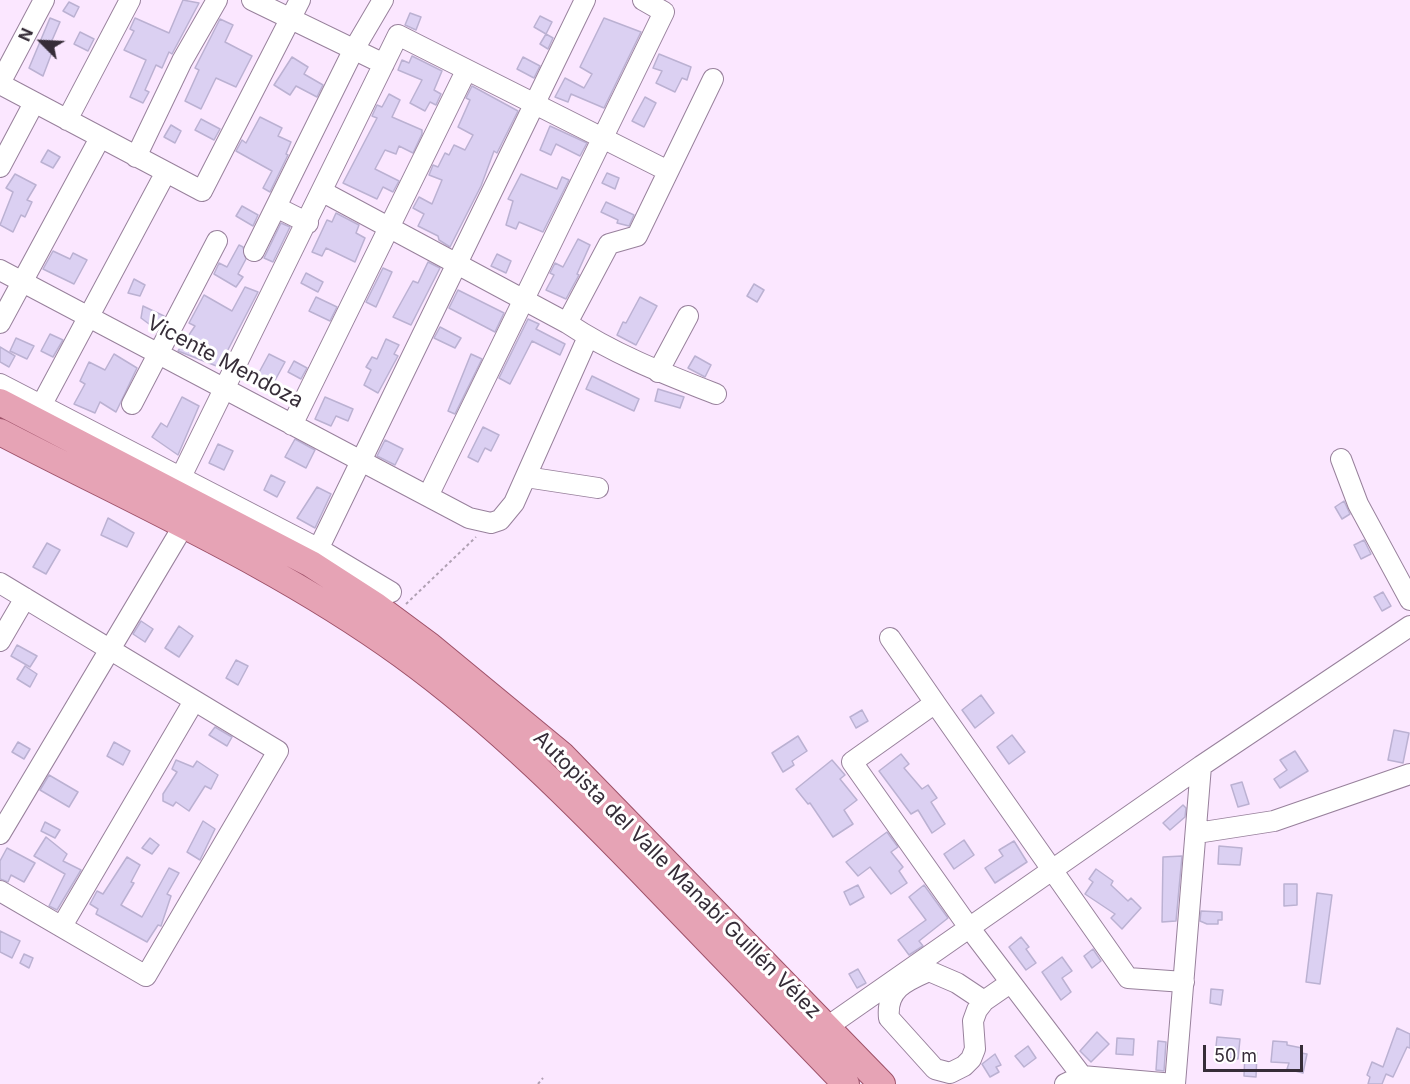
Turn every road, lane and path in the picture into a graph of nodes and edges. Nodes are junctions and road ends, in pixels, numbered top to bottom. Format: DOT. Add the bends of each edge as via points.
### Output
graph roads {
  1 [pos="44,0"];
  2 [pos="130,0"];
  3 [pos="218,0"];
  4 [pos="252,0"];
  5 [pos="300,0"];
  6 [pos="383,0"];
  7 [pos="585,0"];
  8 [pos="643,0"];
  9 [pos="289,20"];
  10 [pos="353,51"];
  11 [pos="384,64"];
  12 [pos="466,71"];
  13 [pos="713,79"];
  14 [pos="0,84"];
  15 [pos="34,103"];
  16 [pos="535,105"];
  17 [pos="66,120"];
  18 [pos="100,138"];
  19 [pos="603,139"];
  20 [pos="136,157"];
  21 [pos="0,166"];
  22 [pos="668,171"];
  23 [pos="166,172"];
  24 [pos="323,192"];
  25 [pos="276,207"];
  26 [pos="308,223"];
  27 [pos="390,228"];
  28 [pos="217,241"];
  29 [pos="254,252"];
  30 [pos="457,264"];
  31 [pos="0,270"];
  32 [pos="24,282"];
  33 [pos="524,300"];
  34 [pos="688,316"];
  35 [pos="90,318"];
  36 [pos="0,323"];
  37 [pos="567,323"];
  38 [pos="588,337"];
  39 [pos="158,355"];
  40 [pos="658,372"];
  41 [pos="0,384"];
  42 [pos="226,390"];
  43 [pos="716,394"];
  44 [pos="0,402"];
  45 [pos="132,404"];
  46 [pos="38,412"];
  47 [pos="292,424"];
  48 [pos="1,436"];
  49 [pos="1341,459"];
  50 [pos="362,461"];
  51 [pos="526,477"];
  52 [pos="178,484"];
  53 [pos="598,488"];
  54 [pos="428,496"];
  55 [pos="491,522"];
  56 [pos="184,525"];
  57 [pos="315,556"];
  58 [pos="0,583"];
  59 [pos="25,598"];
  60 [pos="398,598"];
  61 [pos="1410,600"];
  62 [pos="1410,626"];
  63 [pos="890,638"];
  64 [pos="0,641"];
  65 [pos="109,650"];
  66 [pos="194,700"];
  67 [pos="935,703"];
  68 [pos="1201,766"];
  69 [pos="1410,774"];
  70 [pos="1197,833"];
  71 [pos="0,834"];
  72 [pos="1050,869"];
  73 [pos="0,891"];
  74 [pos="62,926"];
  75 [pos="968,926"];
  76 [pos="1184,982"];
  77 [pos="1010,983"];
  78 [pos="984,1001"];
  79 [pos="827,1027"];
  80 [pos="543,1078"];
  81 [pos="1079,1082"];
  82 [pos="537,1084"];
  83 [pos="846,1084"];
  84 [pos="882,1084"];
  85 [pos="1174,1084"];
  1 -- 14 [label="street"];
  2 -- 17 [label="street"];
  3 -- 20 [label="street" via="182,61"];
  4 -- 9 [label="street"];
  5 -- 9 [label="street"];
  6 -- 10 [label="street"];
  7 -- 16 [label="street"];
  8 -- 19 [label="street" via="664,12"];
  9 -- 10 [label="street"];
  9 -- 23 [label="street" via="202,191"];
  10 -- 11 [label="street"];
  10 -- 25 [label="street"];
  11 -- 12 [label="street" via="398,35"];
  11 -- 24 [label="street"];
  12 -- 16 [label="street"];
  12 -- 27 [label="street"];
  13 -- 22 [label="street"];
  14 -- 15 [label="street"];
  15 -- 17 [label="street"];
  15 -- 21 [label="street"];
  16 -- 19 [label="street"];
  16 -- 30 [label="street"];
  17 -- 18 [label="street"];
  18 -- 20 [label="street"];
  18 -- 32 [label="street"];
  19 -- 22 [label="street"];
  19 -- 33 [label="street"];
  20 -- 23 [label="street"];
  22 -- 37 [label="street" via="637,236 609,244"];
  23 -- 35 [label="street"];
  24 -- 26 [label="street"];
  24 -- 27 [label="street"];
  25 -- 26 [label="street"];
  25 -- 29 [label="street"];
  26 -- 42 [label="street"];
  27 -- 30 [label="street"];
  27 -- 47 [label="street"];
  28 -- 39 [label="street"];
  30 -- 33 [label="street"];
  30 -- 50 [label="street"];
  31 -- 32 [label="street, Vicente Mendoza"];
  32 -- 35 [label="street, Vicente Mendoza"];
  32 -- 36 [label="street"];
  33 -- 37 [label="street"];
  33 -- 54 [label="street"];
  34 -- 40 [label="street"];
  35 -- 39 [label="street, Vicente Mendoza"];
  35 -- 46 [label="street"];
  37 -- 38 [label="street"];
  38 -- 40 [label="street"];
  38 -- 51 [label="street"];
  39 -- 42 [label="street, Vicente Mendoza"];
  39 -- 45 [label="street"];
  40 -- 43 [label="street"];
  41 -- 46 [label="street"];
  42 -- 47 [label="street, Vicente Mendoza"];
  42 -- 52 [label="street"];
  44 -- 46 [label="main road, Autopista del Valle Manabí Guillén Vélez"];
  46 -- 52 [label="main road, Autopista del Valle Manabí Guillén Vélez"];
  47 -- 50 [label="street, Vicente Mendoza"];
  48 -- 56 [label="main road, Autopista del Valle Manabí Guillén Vélez"];
  49 -- 61 [label="street" via="1358,504"];
  50 -- 54 [label="street, Vicente Mendoza"];
  50 -- 57 [label="street"];
  51 -- 53 [label="street"];
  51 -- 55 [label="street" via="508,513"];
  52 -- 57 [label="main road, Autopista del Valle Manabí Guillén Vélez"];
  54 -- 55 [label="street, Vicente Mendoza" via="469,518"];
  55 -- 60 [label="path"];
  56 -- 65 [label="street"];
  56 -- 83 [label="main road, Autopista del Valle Manabí Guillén Vélez" via="262,566 356,624 494,727 594,822"];
  57 -- 60 [label="street"];
  57 -- 79 [label="main road, Autopista del Valle Manabí Guillén Vélez" via="562,755"];
  58 -- 59 [label="street"];
  59 -- 64 [label="street"];
  59 -- 65 [label="street"];
  62 -- 68 [label="street"];
  63 -- 67 [label="street"];
  65 -- 66 [label="street"];
  65 -- 71 [label="street"];
  66 -- 74 [label="street"];
  66 -- 74 [label="street" via="278,751 146,976"];
  67 -- 72 [label="street"];
  67 -- 75 [label="street" via="852,762"];
  68 -- 70 [label="street"];
  68 -- 72 [label="street"];
  69 -- 70 [label="street" via="1274,821"];
  70 -- 76 [label="street"];
  72 -- 75 [label="street"];
  72 -- 76 [label="street" via="1128,978"];
  73 -- 74 [label="street"];
  75 -- 77 [label="street"];
  75 -- 79 [label="street"];
  76 -- 85 [label="street"];
  77 -- 78 [label="street"];
  77 -- 81 [label="street"];
  78 -- 78 [label="street" via="973,1021 975,1049 971,1059 950,1073 935,1069 889,1018 892,994 904,982 929,971"];
  79 -- 84 [label="main road, Autopista del Valle Manabí Guillén Vélez"];
  80 -- 82 [label="path"];
  81 -- 85 [label="street"];
}
